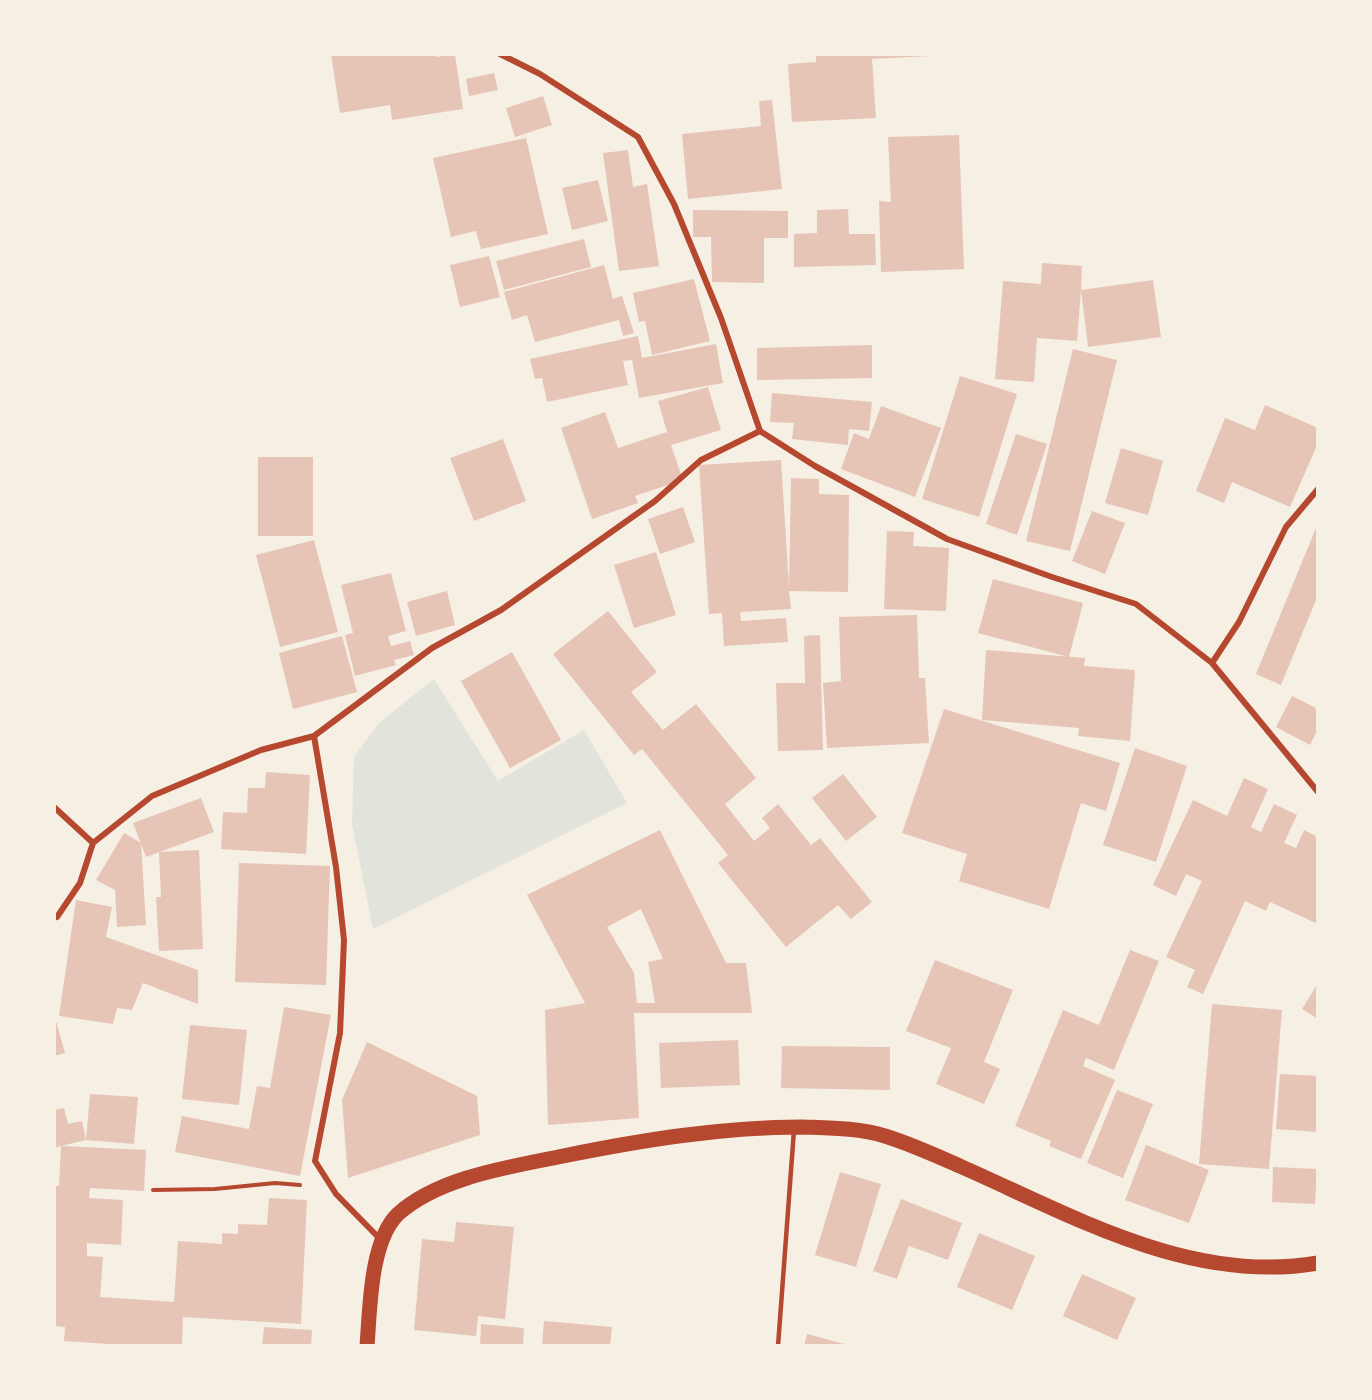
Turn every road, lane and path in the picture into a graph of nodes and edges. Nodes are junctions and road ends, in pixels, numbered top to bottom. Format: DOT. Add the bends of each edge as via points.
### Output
graph roads {
  1 [pos="500,54"];
  2 [pos="760,431"];
  3 [pos="1318,489"];
  4 [pos="1212,663"];
  5 [pos="314,736"];
  6 [pos="1318,792"];
  7 [pos="54,807"];
  8 [pos="93,843"];
  9 [pos="54,918"];
  10 [pos="794,1127"];
  11 [pos="331,1186"];
  12 [pos="153,1190"];
  13 [pos="382,1241"];
  14 [pos="1318,1263"];
  15 [pos="367,1346"];
  16 [pos="778,1346"];
  1 -- 2 [label="street" via="540,74 638,137 678,214 721,318"];
  2 -- 4 [label="street" via="947,539 1136,604"];
  2 -- 5 [label="street" via="701,460 655,501 501,610 432,648"];
  3 -- 4 [label="street" via="1286,527 1239,622"];
  4 -- 6 [label="street"];
  5 -- 8 [label="street" via="261,750 152,796"];
  5 -- 11 [label="street" via="344,940 340,1033 315,1161"];
  7 -- 8 [label="street"];
  8 -- 9 [label="street" via="80,883"];
  10 -- 13 [label="main road" via="640,1140 504,1168 447,1185 418,1199 396,1216"];
  10 -- 14 [label="main road" via="837,1128 884,1136 1113,1233 1198,1260 1247,1267"];
  10 -- 16 [label="lane"];
  11 -- 12 [label="path" via="275,1183"];
  11 -- 13 [label="street"];
  13 -- 15 [label="main road" via="374,1270"];
}
